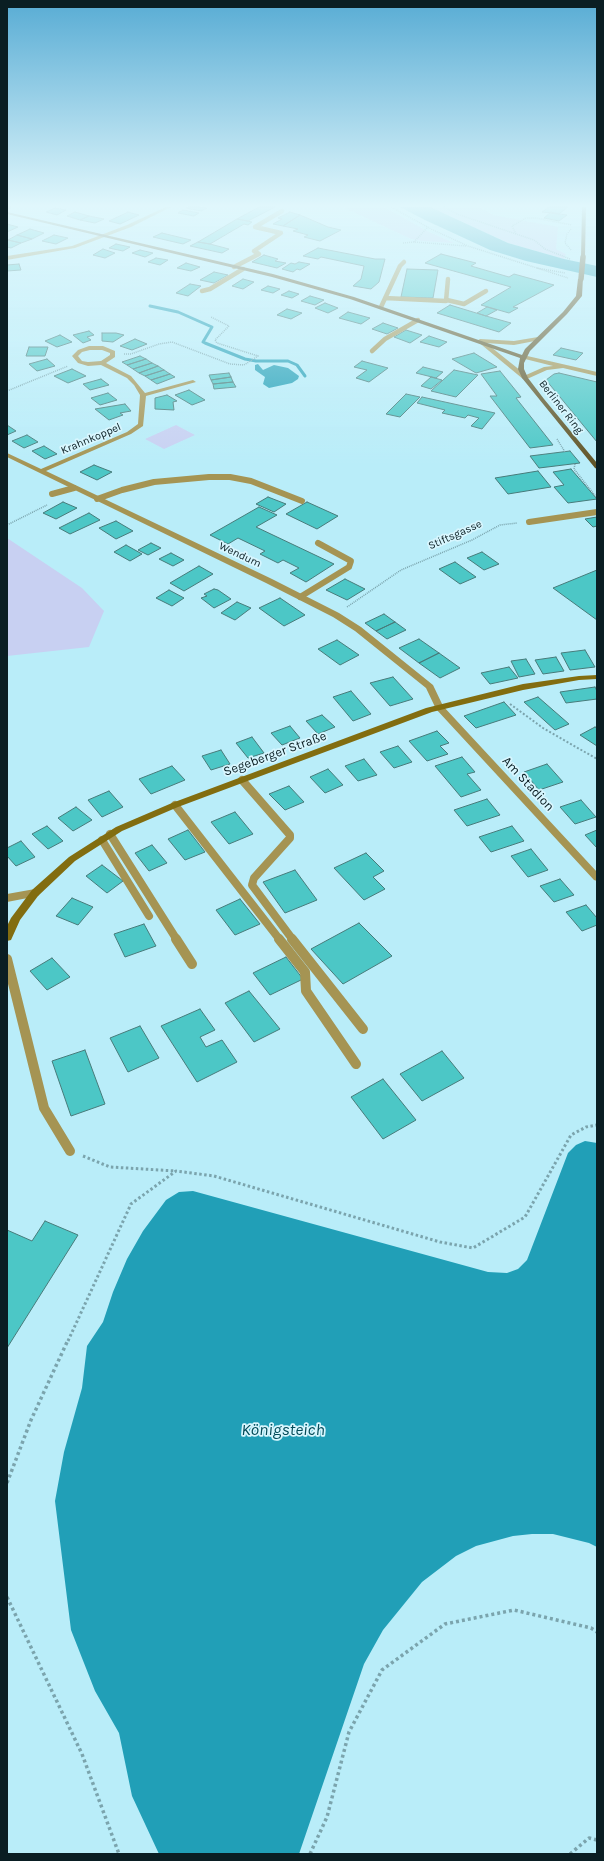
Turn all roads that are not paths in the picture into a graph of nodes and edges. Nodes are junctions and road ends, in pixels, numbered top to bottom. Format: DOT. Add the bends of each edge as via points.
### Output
graph roads {
  1 [pos="333,294"];
  2 [pos="387,294"];
  3 [pos="447,294"];
  4 [pos="481,294"];
  5 [pos="579,294"];
  6 [pos="385,298"];
  7 [pos="447,300"];
  8 [pos="381,307"];
  9 [pos="418,320"];
  10 [pos="538,339"];
  11 [pos="480,341"];
  12 [pos="372,351"];
  13 [pos="524,357"];
  14 [pos="102,363"];
  15 [pos="565,366"];
  16 [pos="597,374"];
  17 [pos="525,378"];
  18 [pos="193,382"];
  19 [pos="144,395"];
  20 [pos="7,454"];
  21 [pos="597,467"];
  22 [pos="42,471"];
  23 [pos="74,488"];
  24 [pos="52,494"];
  25 [pos="97,499"];
  26 [pos="302,501"];
  27 [pos="597,512"];
  28 [pos="529,522"];
  29 [pos="318,543"];
  30 [pos="300,597"];
  31 [pos="597,677"];
  32 [pos="439,708"];
  33 [pos="242,780"];
  34 [pos="175,805"];
  35 [pos="110,834"];
  36 [pos="102,840"];
  37 [pos="597,878"];
  38 [pos="35,893"];
  39 [pos="7,898"];
  40 [pos="149,916"];
  41 [pos="7,937"];
  42 [pos="7,959"];
  43 [pos="192,964"];
  44 [pos="364,1029"];
  45 [pos="356,1064"];
  46 [pos="70,1151"];
  1 -- 8 [label="main road"];
  2 -- 6 [label="lane"];
  3 -- 7 [label="lane"];
  4 -- 7 [label="lane" via="464,304"];
  5 -- 10 [label="main road, bridge" via="565,313"];
  6 -- 7 [label="lane"];
  6 -- 8 [label="lane"];
  8 -- 9 [label="main road"];
  9 -- 11 [label="main road"];
  9 -- 12 [label="lane" via="385,339"];
  10 -- 11 [label="street" via="514,342"];
  10 -- 13 [label="main road"];
  11 -- 13 [label="main road"];
  11 -- 17 [label="street, Berliner Ring"];
  13 -- 15 [label="street"];
  13 -- 17 [label="main road, Berliner Ring" via="521,369"];
  14 -- 14 [label="street" via="114,354 108,349 89,348 75,356 80,362"];
  14 -- 19 [label="street" via="128,377"];
  15 -- 16 [label="street"];
  15 -- 17 [label="street" via="546,368"];
  17 -- 21 [label="main road, Berliner Ring"];
  18 -- 19 [label="street"];
  19 -- 22 [label="street, Krahnkoppel" via="141,425 130,433"];
  20 -- 22 [label="street, Wendum"];
  22 -- 23 [label="street, Wendum"];
  23 -- 24 [label="lane"];
  23 -- 25 [label="street, Wendum"];
  25 -- 26 [label="lane" via="154,482 230,477 251,481"];
  25 -- 30 [label="street, Wendum"];
  27 -- 28 [label="lane"];
  29 -- 30 [label="lane" via="351,561 348,567"];
  30 -- 32 [label="street, Wendum" via="358,629 430,687"];
  31 -- 32 [label="main road, Segeberger Straße" via="523,687"];
  32 -- 33 [label="main road, Segeberger Straße"];
  32 -- 37 [label="street, Am Stadion"];
  33 -- 34 [label="main road, Segeberger Straße"];
  33 -- 44 [label="lane" via="290,835 254,878 252,885"];
  34 -- 35 [label="main road, Segeberger Straße"];
  34 -- 45 [label="lane" via="305,972 306,990"];
  35 -- 36 [label="main road, Segeberger Straße"];
  35 -- 43 [label="lane"];
  36 -- 38 [label="main road, Segeberger Straße" via="72,858"];
  36 -- 40 [label="lane"];
  38 -- 39 [label="street"];
  38 -- 41 [label="main road, Segeberger Straße" via="16,918"];
  42 -- 46 [label="lane" via="44,1108"];
}
